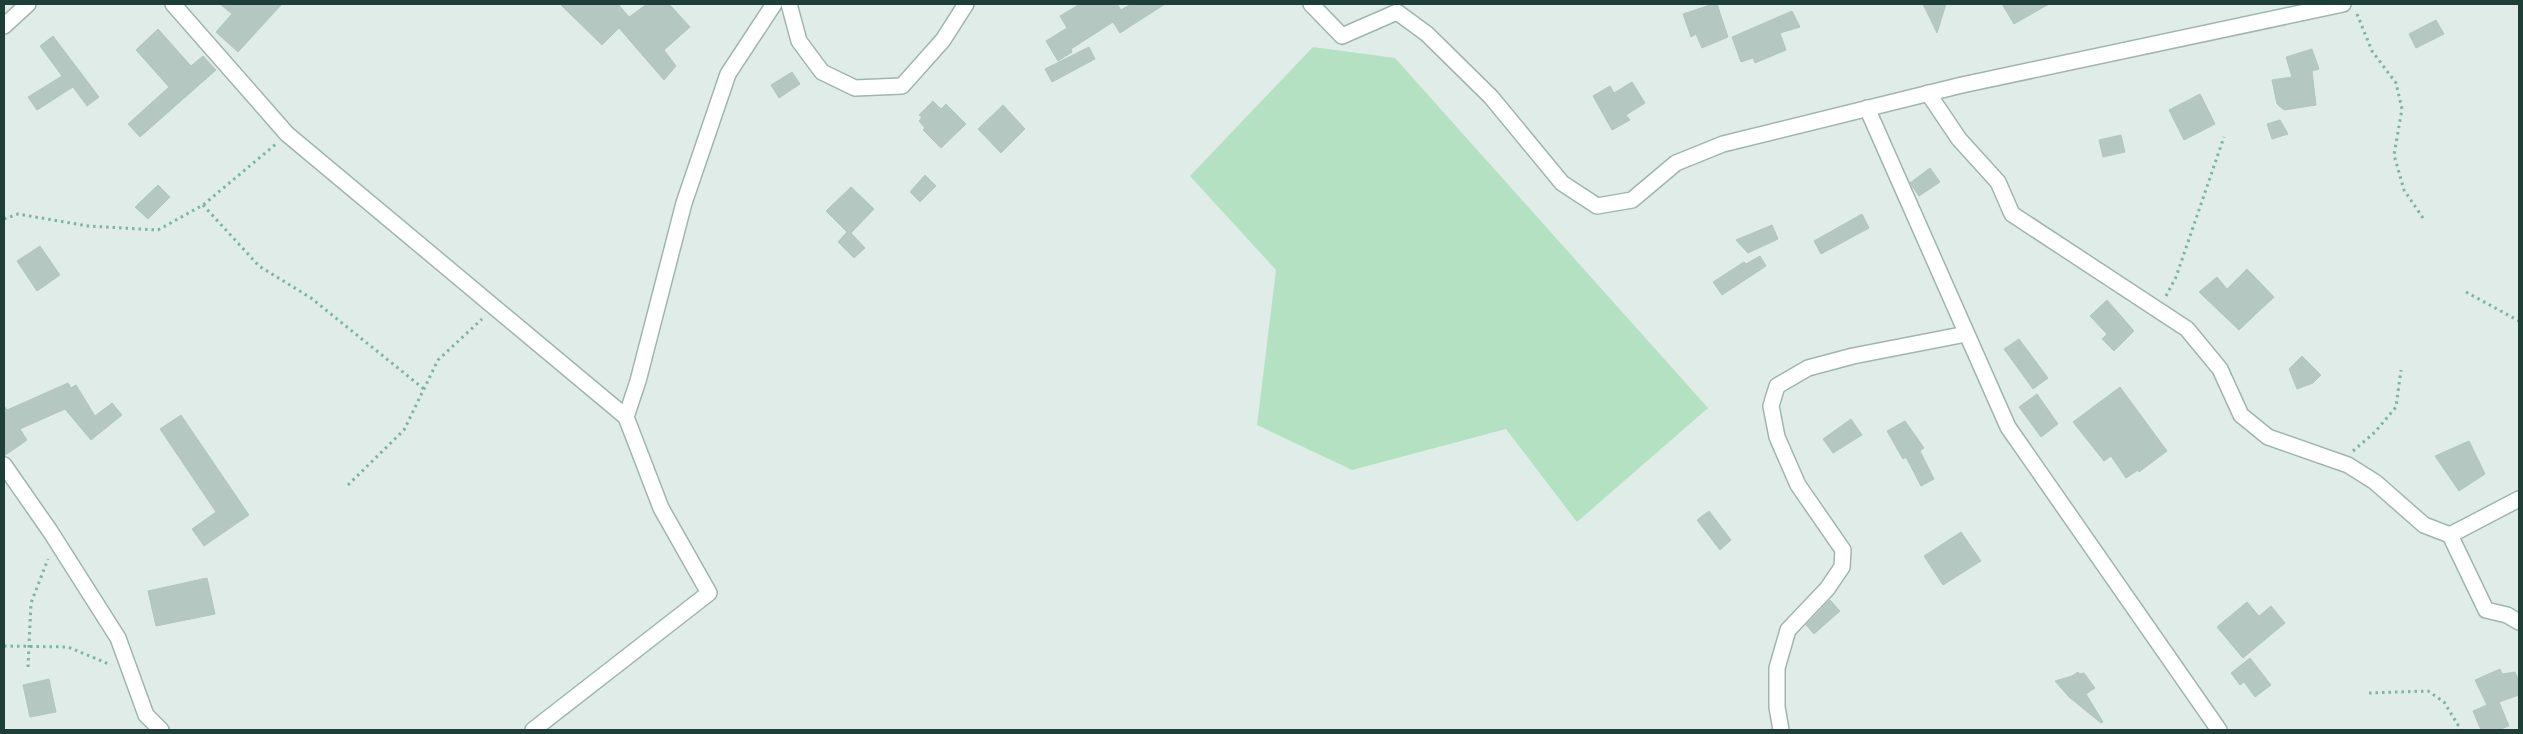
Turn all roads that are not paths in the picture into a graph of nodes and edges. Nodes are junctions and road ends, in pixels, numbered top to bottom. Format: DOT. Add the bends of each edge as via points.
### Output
graph roads {
  1 [pos="28,4"];
  2 [pos="173,4"];
  3 [pos="774,4"];
  4 [pos="789,4"];
  5 [pos="966,4"];
  6 [pos="1311,4"];
  7 [pos="2343,4"];
  8 [pos="1403,8"];
  9 [pos="4,26"];
  10 [pos="1928,93"];
  11 [pos="1867,108"];
  12 [pos="1966,334"];
  13 [pos="626,417"];
  14 [pos="4,464"];
  15 [pos="2519,499"];
  16 [pos="2450,535"];
  17 [pos="2519,622"];
  18 [pos="161,730"];
  19 [pos="533,730"];
  20 [pos="1781,730"];
  21 [pos="2219,730"];
  1 -- 9 [label="street"];
  2 -- 13 [label="street" via="288,134"];
  3 -- 13 [label="street" via="728,74 684,203"];
  4 -- 5 [label="street" via="799,41 822,72 855,88 902,86 943,40"];
  6 -- 8 [label="street" via="1342,36"];
  7 -- 10 [label="street"];
  8 -- 11 [label="street" via="1491,98 1562,183 1597,206 1632,200 1676,163 1723,144"];
  10 -- 11 [label="street"];
  10 -- 16 [label="street" via="1959,139 1998,182 2012,214 2187,329 2220,369 2241,414 2268,437 2340,462 2375,482 2424,525"];
  11 -- 12 [label="street"];
  12 -- 20 [label="street" via="1826,363 1808,368 1777,386 1770,406 1777,437 1798,485 1843,550 1842,567 1827,589 1788,630 1777,668 1777,708"];
  12 -- 21 [label="street" via="2008,427"];
  13 -- 19 [label="street" via="661,508 710,593"];
  14 -- 18 [label="street" via="118,638 146,715"];
  15 -- 16 [label="street"];
  16 -- 17 [label="street" via="2486,610"];
}
